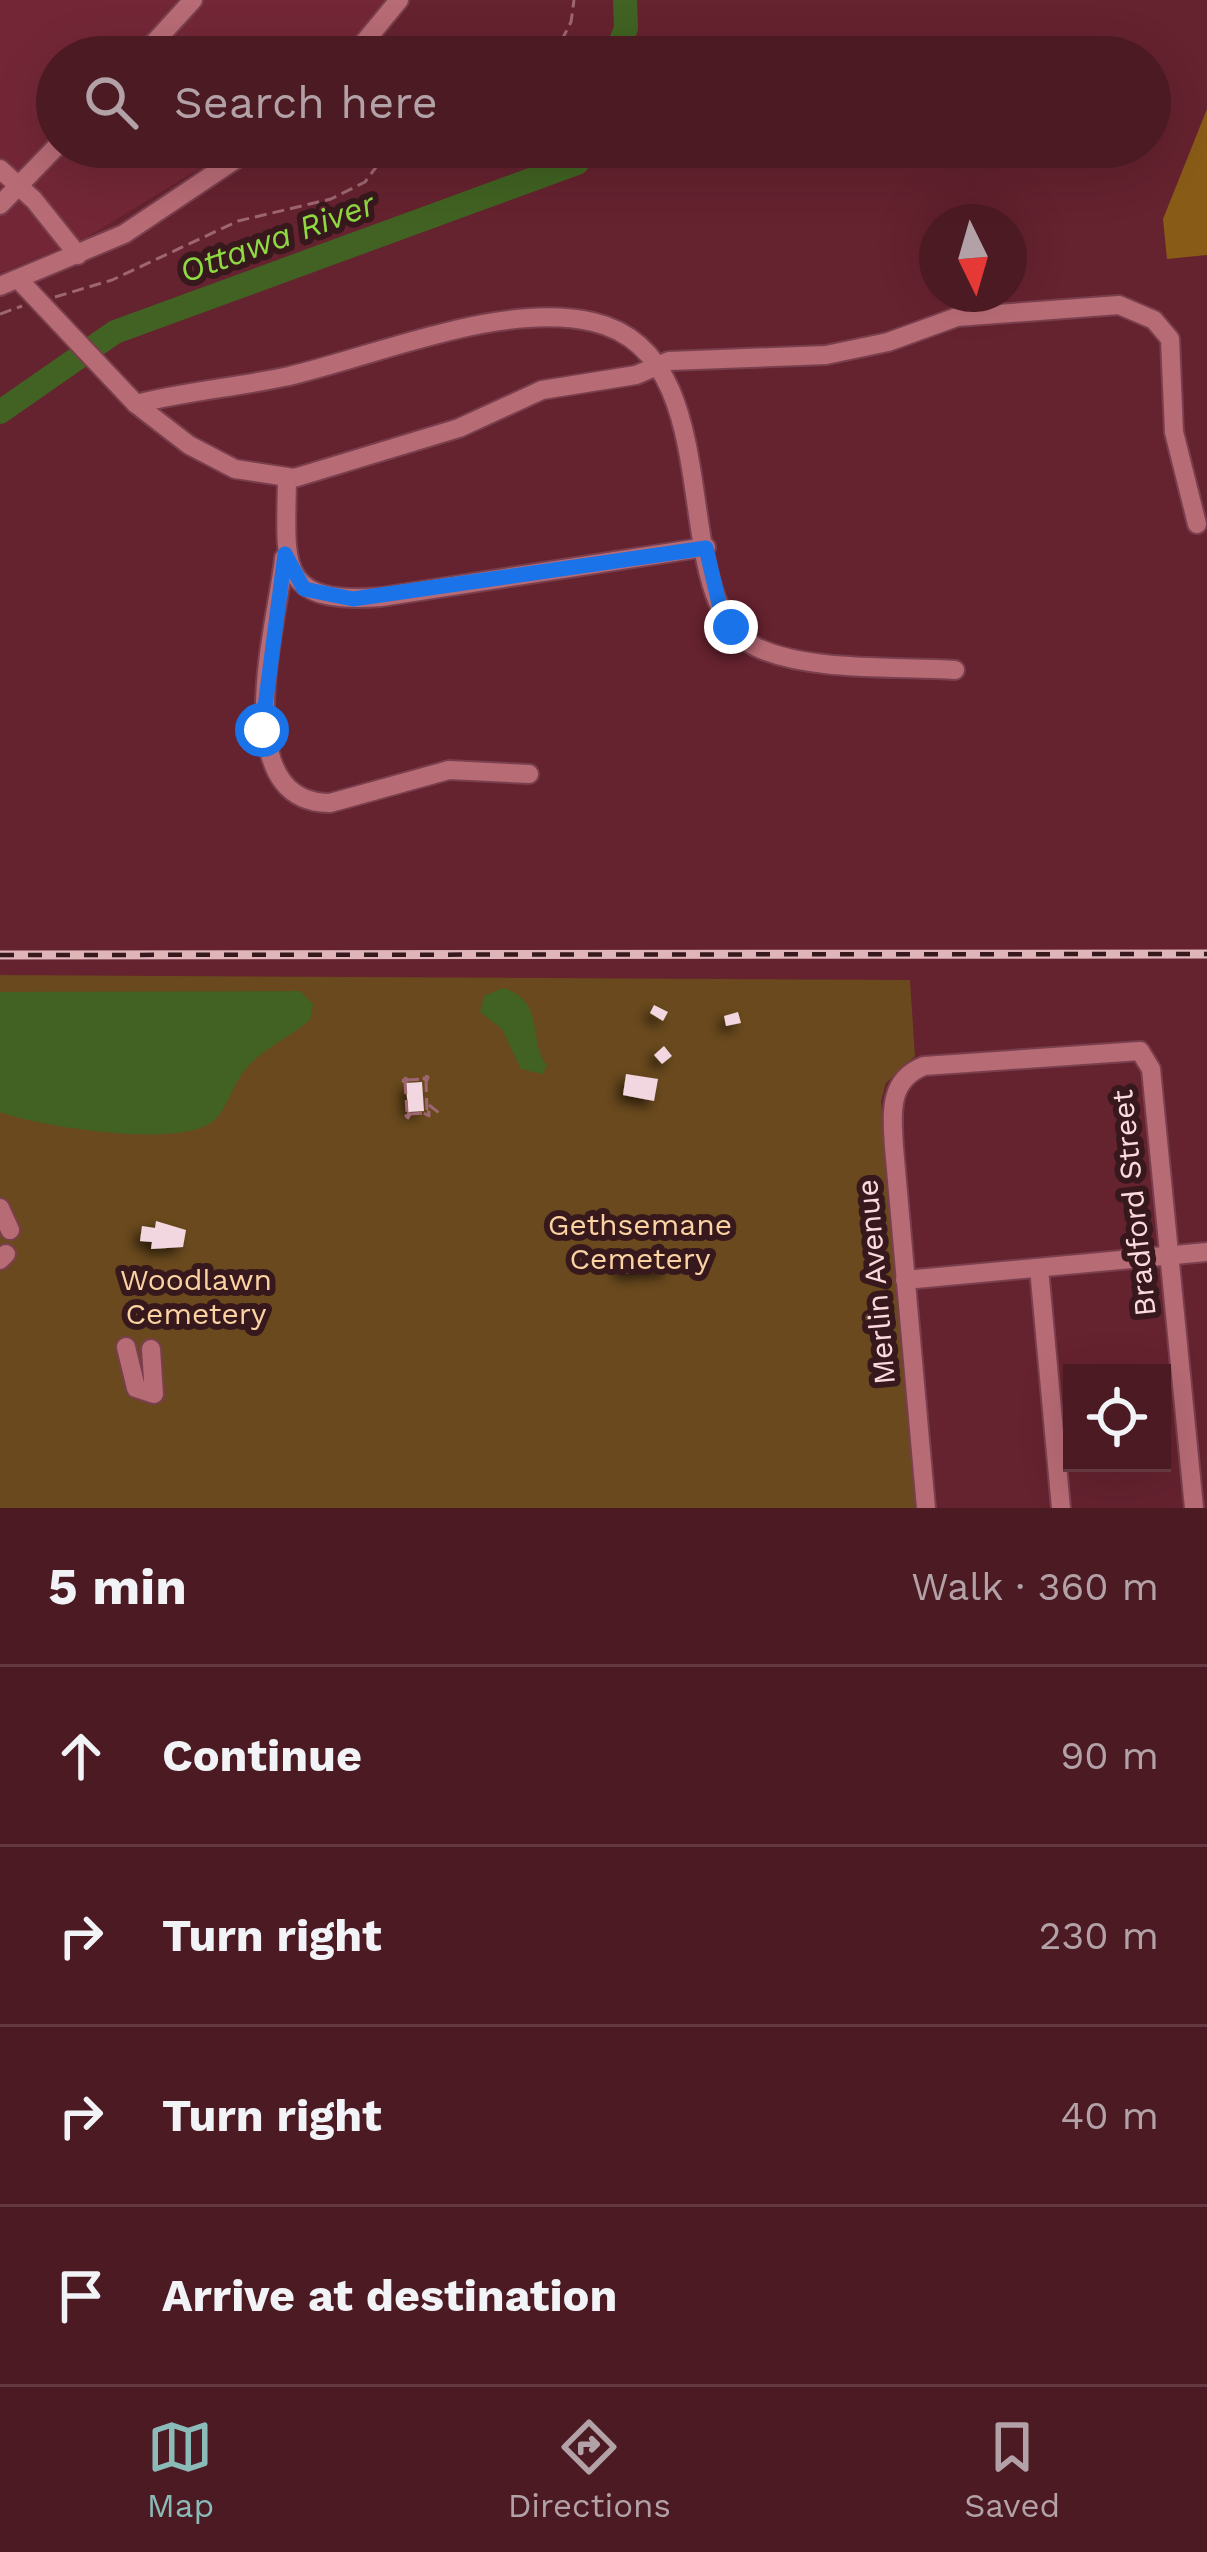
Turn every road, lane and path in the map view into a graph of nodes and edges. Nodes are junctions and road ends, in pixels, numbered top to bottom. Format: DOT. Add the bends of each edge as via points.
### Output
graph roads {
  1 [pos="193,0"];
  2 [pos="399,0"];
  3 [pos="574,0"];
  4 [pos="160,36"];
  5 [pos="369,36"];
  6 [pos="564,36"];
  7 [pos="36,168"];
  8 [pos="222,168"];
  9 [pos="375,168"];
  10 [pos="0,169"];
  11 [pos="19,186"];
  12 [pos="0,205"];
  13 [pos="78,255"];
  14 [pos="10,283"];
  15 [pos="38,302"];
  16 [pos="0,314"];
  17 [pos="655,367"];
  18 [pos="136,404"];
  19 [pos="287,478"];
  20 [pos="1197,524"];
  21 [pos="706,548"];
  22 [pos="285,554"];
  23 [pos="955,670"];
  24 [pos="529,774"];
  25 [pos="1131,1051"];
  26 [pos="427,1110"];
  27 [pos="443,1116"];
  28 [pos="0,1208"];
  29 [pos="10,1230"];
  30 [pos="1207,1252"];
  31 [pos="1169,1254"];
  32 [pos="1039,1268"];
  33 [pos="904,1280"];
  34 [pos="126,1347"];
  35 [pos="152,1349"];
  36 [pos="926,1508"];
  37 [pos="1061,1508"];
  38 [pos="1194,1508"];
  1 -- 4 [label="street"];
  2 -- 5 [label="street"];
  3 -- 6 [label="path"];
  7 -- 11 [label="street"];
  8 -- 13 [label="street"];
  9 -- 15 [label="path" via="332,199 238,221 112,280"];
  10 -- 11 [label="street"];
  11 -- 12 [label="street"];
  11 -- 13 [label="street"];
  13 -- 14 [label="street"];
  14 -- 15 [label="street"];
  15 -- 16 [label="path"];
  15 -- 18 [label="street"];
  17 -- 18 [label="street" via="610,326 542,318"];
  17 -- 19 [label="street" via="542,390 459,428"];
  17 -- 20 [label="street" via="826,355 956,316 1119,305 1154,320 1170,339 1174,432"];
  17 -- 21 [label="street" via="678,406"];
  18 -- 19 [label="street" via="224,463"];
  19 -- 22 [label="street"];
  21 -- 22 [label="street" via="353,599 304,589"];
  21 -- 23 [label="street" via="721,612 752,645 801,661"];
  22 -- 24 [label="street" via="262,730 270,763 288,785 330,803 449,770"];
  25 -- 31 [label="street, Bradford Street" via="1150,1059"];
  25 -- 33 [label="street, Merlin Avenue" via="924,1066 904,1076 892,1114"];
  26 -- 26 [label="path" via="425,1080 406,1081 408,1114"];
  26 -- 27 [label="path" via="438,1106"];
  28 -- 29 [label="street"];
  30 -- 31 [label="street"];
  31 -- 32 [label="street"];
  31 -- 38 [label="street, Bradford Street"];
  32 -- 33 [label="street"];
  32 -- 37 [label="street"];
  33 -- 36 [label="street, Merlin Avenue"];
  34 -- 35 [label="street" via="136,1388 154,1394"];
}
